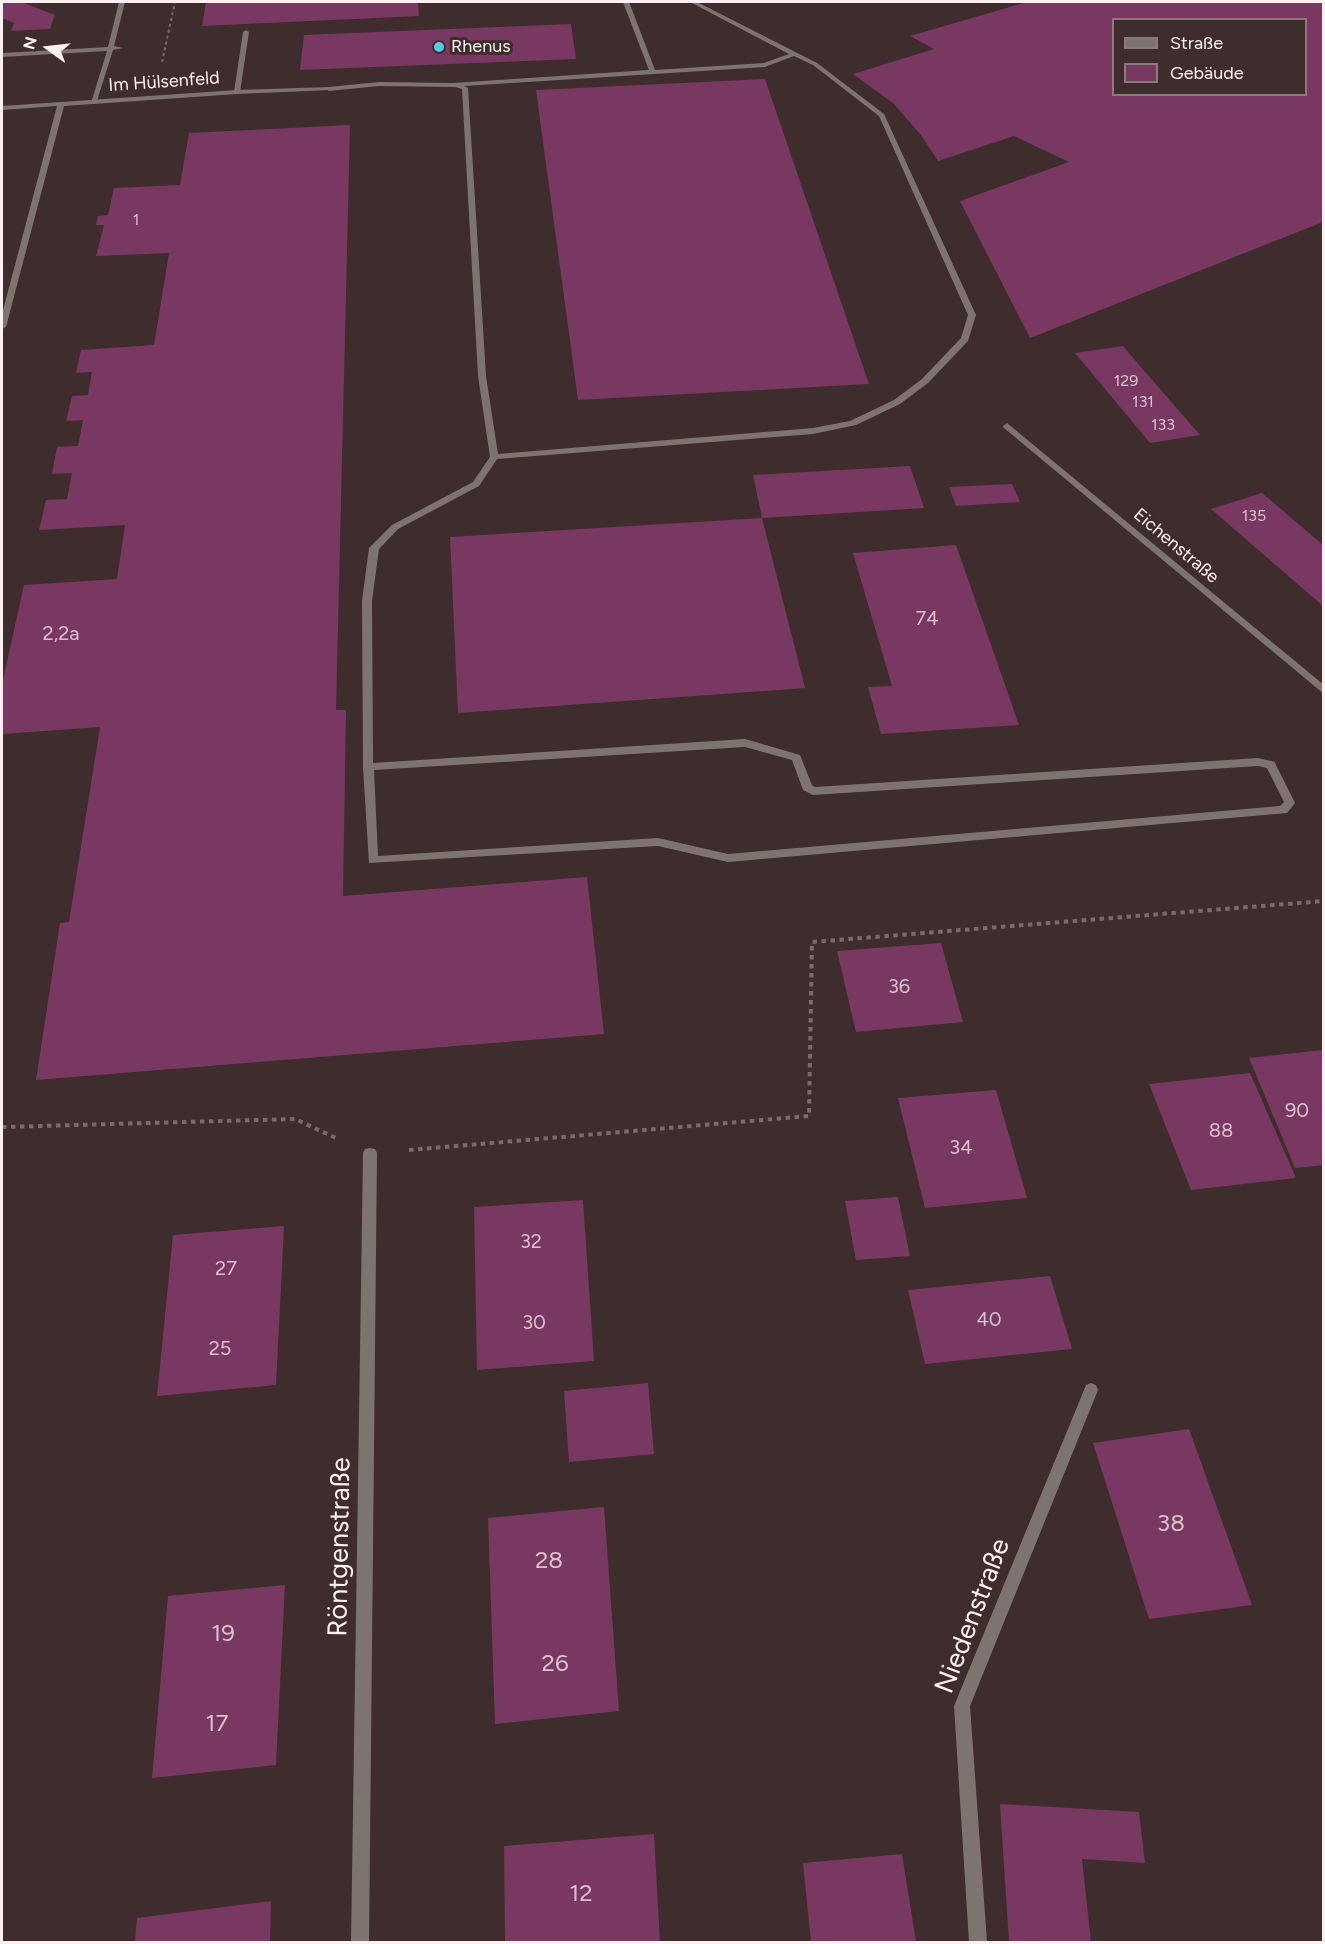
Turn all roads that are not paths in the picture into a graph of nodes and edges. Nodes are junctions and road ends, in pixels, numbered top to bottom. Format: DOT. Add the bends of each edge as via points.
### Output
graph roads {
  1 [pos="122,2"];
  2 [pos="626,2"];
  3 [pos="693,2"];
  4 [pos="246,32"];
  5 [pos="120,48"];
  6 [pos="110,49"];
  7 [pos="794,54"];
  8 [pos="2,55"];
  9 [pos="652,72"];
  10 [pos="455,85"];
  11 [pos="237,92"];
  12 [pos="94,103"];
  13 [pos="61,105"];
  14 [pos="2,108"];
  15 [pos="2,327"];
  16 [pos="1007,426"];
  17 [pos="494,457"];
  18 [pos="1323,691"];
  19 [pos="368,767"];
  20 [pos="370,1153"];
  21 [pos="1091,1390"];
  22 [pos="360,1942"];
  23 [pos="978,1942"];
  1 -- 6 [label="street"];
  2 -- 9 [label="street"];
  3 -- 7 [label="street"];
  4 -- 11 [label="street"];
  5 -- 6 [label="street"];
  6 -- 8 [label="street"];
  6 -- 12 [label="street"];
  7 -- 9 [label="street, Im Hülsenfeld" via="765,65"];
  7 -- 17 [label="street" via="815,64 882,115 972,315 965,339 925,381 897,402 852,423 813,431"];
  9 -- 10 [label="street, Im Hülsenfeld"];
  10 -- 11 [label="street, Im Hülsenfeld" via="379,84"];
  10 -- 17 [label="street" via="465,88 482,376"];
  11 -- 12 [label="street, Im Hülsenfeld"];
  12 -- 13 [label="street, Im Hülsenfeld"];
  13 -- 14 [label="street, Im Hülsenfeld"];
  13 -- 15 [label="street"];
  16 -- 18 [label="street, Eichenstraße"];
  17 -- 19 [label="street" via="476,484 395,526 374,548 367,601"];
  19 -- 19 [label="street" via="373,860 658,842 728,858 1283,810 1290,803 1271,765 1258,762 813,791 807,787 796,758 745,743"];
  20 -- 22 [label="street, Röntgenstraße"];
  21 -- 23 [label="street, Niedenstraße" via="962,1706"];
}
